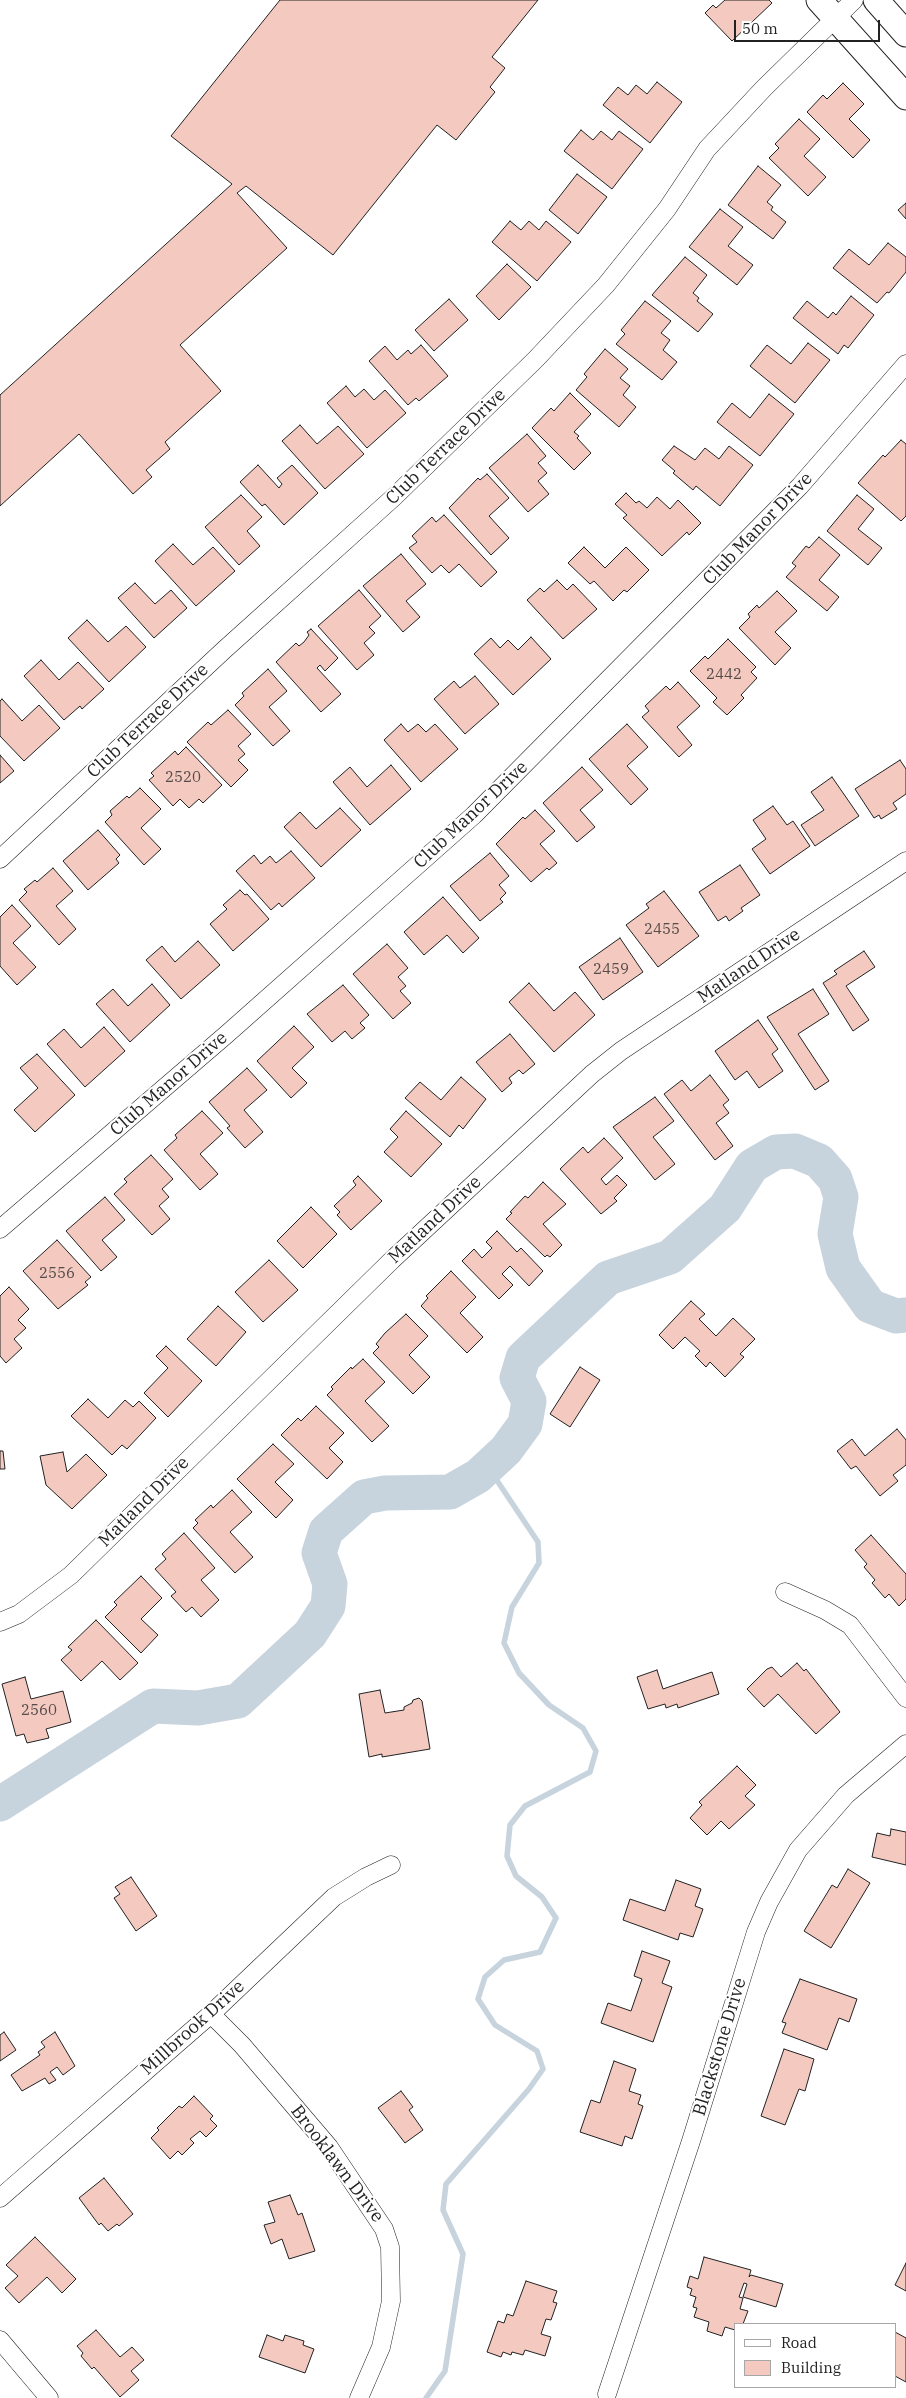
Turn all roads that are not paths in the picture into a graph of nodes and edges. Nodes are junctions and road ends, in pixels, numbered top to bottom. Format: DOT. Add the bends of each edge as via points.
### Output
graph roads {
  1 [pos="854,0"];
  2 [pos="876,0"];
  3 [pos="827,9"];
  4 [pos="906,34"];
  5 [pos="906,97"];
  6 [pos="906,364"];
  7 [pos="0,859"];
  8 [pos="906,862"];
  9 [pos="0,1229"];
  10 [pos="786,1592"];
  11 [pos="0,1622"];
  12 [pos="906,1698"];
  13 [pos="906,1744"];
  14 [pos="391,1865"];
  15 [pos="211,2014"];
  16 [pos="0,2198"];
  17 [pos="0,2340"];
  18 [pos="604,2397"];
  19 [pos="49,2398"];
  20 [pos="358,2398"];
  1 -- 3 [label="street, Club Terrace Drive"];
  2 -- 4 [label="main road"];
  3 -- 5 [label="main road"];
  3 -- 7 [label="street, Club Terrace Drive" via="764,88 707,149 668,209 606,285 535,360 394,497"];
  6 -- 9 [label="street, Club Manor Drive" via="800,486 474,814 227,1034"];
  8 -- 11 [label="street, Matland Drive" via="629,1046 592,1074 392,1260 71,1575 19,1614"];
  10 -- 12 [label="street" via="850,1625"];
  13 -- 18 [label="street, Blackstone Drive" via="846,1795 804,1843 769,1902 756,1932 691,2141"];
  14 -- 15 [label="street, Millbrook Drive" via="334,1897"];
  15 -- 16 [label="street, Millbrook Drive"];
  15 -- 20 [label="street, Brooklawn Drive" via="329,2148 384,2229 390,2247 391,2267 388,2317 374,2368"];
  17 -- 19 [label="street"];
}
